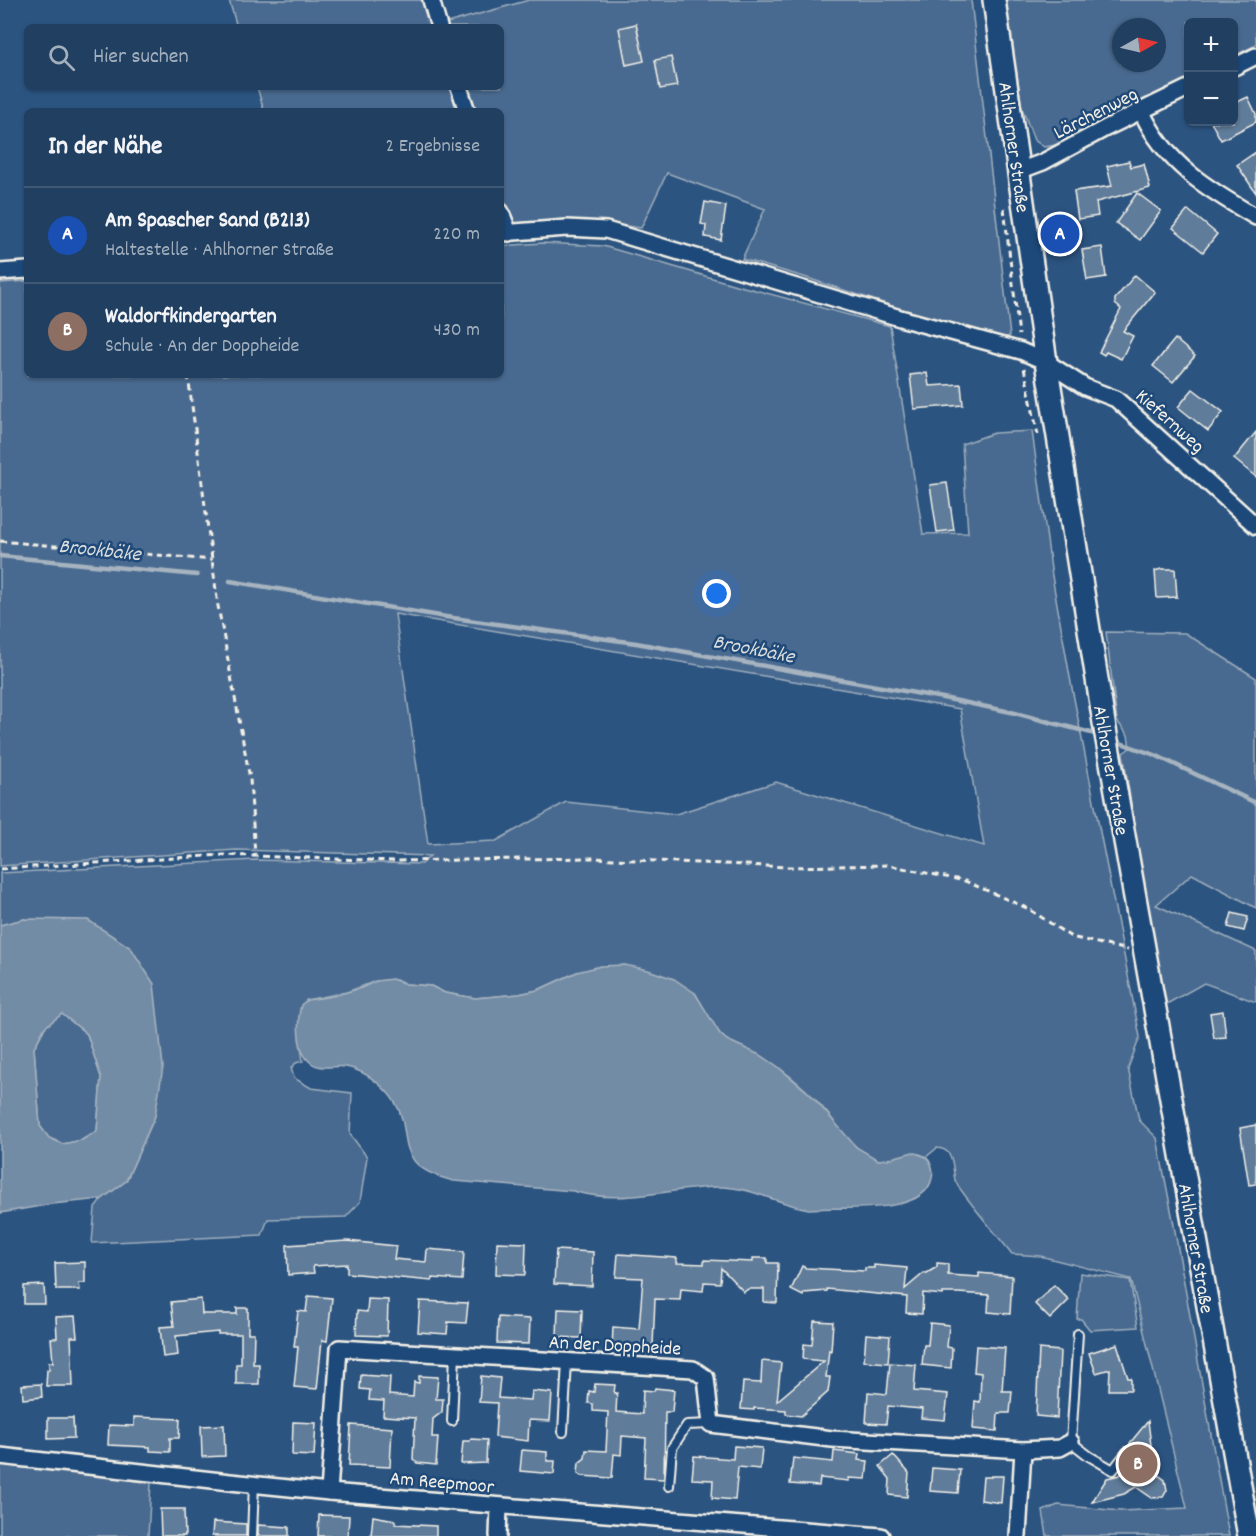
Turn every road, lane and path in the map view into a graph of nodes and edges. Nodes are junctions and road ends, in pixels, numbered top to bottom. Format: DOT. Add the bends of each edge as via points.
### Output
graph roads {
  1 [pos="430,0"];
  2 [pos="994,0"];
  3 [pos="438,24"];
  4 [pos="1256,56"];
  5 [pos="1238,65"];
  6 [pos="460,90"];
  7 [pos="1184,90"];
  8 [pos="466,108"];
  9 [pos="1142,112"];
  10 [pos="1019,171"];
  11 [pos="1256,217"];
  12 [pos="505,233"];
  13 [pos="24,270"];
  14 [pos="0,273"];
  15 [pos="1046,362"];
  16 [pos="188,378"];
  17 [pos="1256,526"];
  18 [pos="0,541"];
  19 [pos="212,560"];
  20 [pos="255,855"];
  21 [pos="0,869"];
  22 [pos="1144,955"];
  23 [pos="1078,1334"];
  24 [pos="455,1355"];
  25 [pos="567,1362"];
  26 [pos="452,1421"];
  27 [pos="711,1424"];
  28 [pos="563,1432"];
  29 [pos="1071,1442"];
  30 [pos="1023,1450"];
  31 [pos="1127,1452"];
  32 [pos="0,1455"];
  33 [pos="254,1484"];
  34 [pos="669,1486"];
  35 [pos="329,1492"];
  36 [pos="500,1507"];
  37 [pos="252,1536"];
  38 [pos="498,1536"];
  39 [pos="881,1536"];
  40 [pos="1018,1536"];
  41 [pos="1249,1536"];
  1 -- 3 [label="street"];
  2 -- 10 [label="street, Ahlhorner Straße"];
  4 -- 5 [label="street"];
  6 -- 8 [label="street"];
  7 -- 9 [label="street, Lärchenweg"];
  9 -- 10 [label="street, Lärchenweg"];
  9 -- 11 [label="street" via="1150,130 1173,158 1206,188"];
  10 -- 15 [label="street, Ahlhorner Straße"];
  12 -- 15 [label="street, Kiefernweg" via="567,228 606,230 866,309 1021,351"];
  13 -- 14 [label="street"];
  15 -- 17 [label="street, Kiefernweg" via="1086,387 1116,399"];
  15 -- 22 [label="street, Ahlhorner Straße"];
  16 -- 19 [label="path"];
  18 -- 19 [label="path"];
  19 -- 20 [label="path" via="250,779"];
  20 -- 21 [label="path"];
  20 -- 22 [label="path" via="395,861 591,858 788,867 888,865 965,881 1029,909 1071,937"];
  22 -- 41 [label="street, Ahlhorner Straße"];
  23 -- 29 [label="lane"];
  24 -- 25 [label="street, An der Doppheide"];
  24 -- 26 [label="lane"];
  24 -- 35 [label="street, An der Doppheide" via="339,1348"];
  25 -- 27 [label="street, An der Doppheide" via="693,1369 706,1378"];
  25 -- 28 [label="lane"];
  27 -- 30 [label="street" via="832,1439"];
  27 -- 34 [label="lane" via="687,1425 672,1448"];
  29 -- 30 [label="street" via="1060,1448"];
  29 -- 31 [label="lane" via="1113,1470"];
  30 -- 40 [label="street"];
  32 -- 33 [label="street, Am Reepmoor"];
  33 -- 35 [label="street, Am Reepmoor"];
  33 -- 37 [label="lane"];
  35 -- 36 [label="street, Am Reepmoor"];
  36 -- 38 [label="street"];
  36 -- 39 [label="street, Am Reepmoor"];
}
